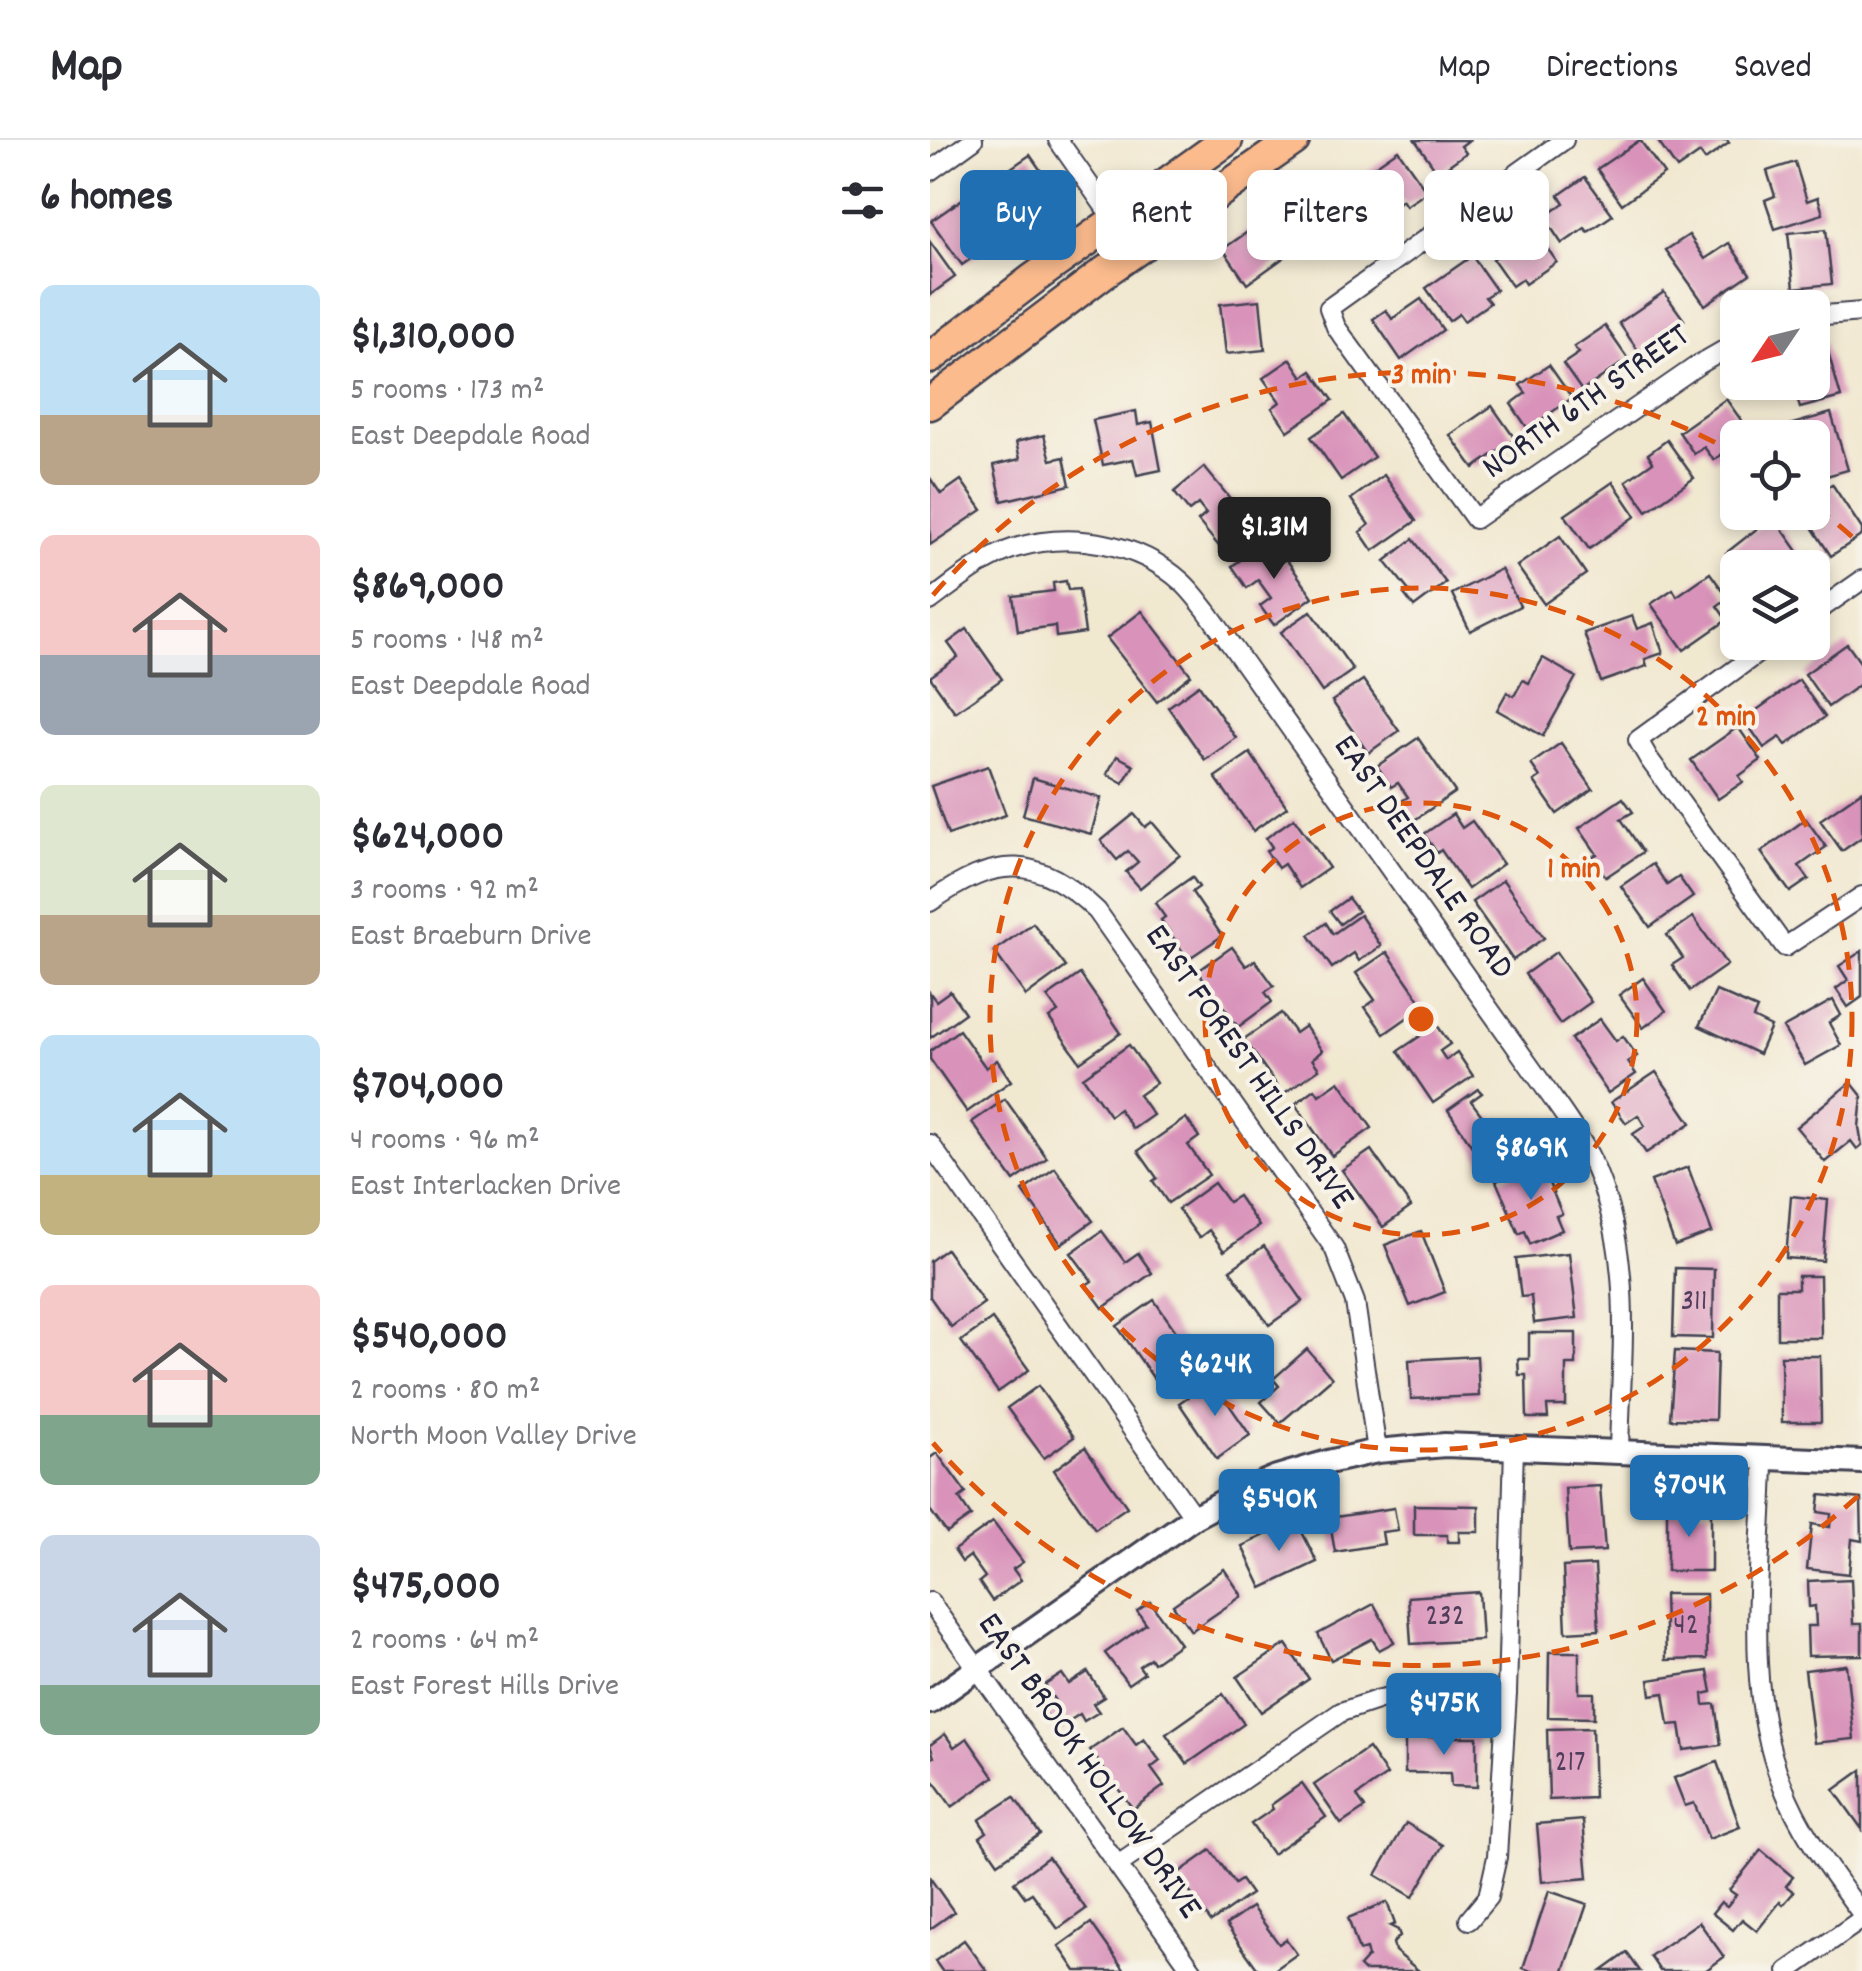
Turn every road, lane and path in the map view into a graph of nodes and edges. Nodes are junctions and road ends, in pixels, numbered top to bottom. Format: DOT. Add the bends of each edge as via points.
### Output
graph roads {
  1 [pos="973,140"];
  2 [pos="1058,140"];
  3 [pos="1227,140"];
  4 [pos="1294,140"];
  5 [pos="1564,140"];
  6 [pos="930,170"];
  7 [pos="1185,170"];
  8 [pos="1227,187"];
  9 [pos="1096,194"];
  10 [pos="1096,234"];
  11 [pos="1123,260"];
  12 [pos="1862,312"];
  13 [pos="1830,315"];
  14 [pos="1720,352"];
  15 [pos="930,358"];
  16 [pos="930,404"];
  17 [pos="1862,580"];
  18 [pos="930,601"];
  19 [pos="1830,602"];
  20 [pos="1748,660"];
  21 [pos="1862,896"];
  22 [pos="930,902"];
  23 [pos="930,1144"];
  24 [pos="1514,1447"];
  25 [pos="1376,1451"];
  26 [pos="1619,1452"];
  27 [pos="1764,1458"];
  28 [pos="1862,1462"];
  29 [pos="1194,1517"];
  30 [pos="930,1602"];
  31 [pos="978,1668"];
  32 [pos="1507,1692"];
  33 [pos="930,1702"];
  34 [pos="1118,1865"];
  35 [pos="1862,1916"];
  36 [pos="1469,1920"];
  37 [pos="1193,1971"];
  38 [pos="1788,1971"];
  1 -- 6 [label="street"];
  2 -- 9 [label="street"];
  3 -- 7 [label="main road"];
  4 -- 8 [label="main road"];
  5 -- 14 [label="street, NORTH 6TH STREET" via="1329,308 1336,327 1475,520"];
  10 -- 15 [label="main road"];
  11 -- 16 [label="main road"];
  12 -- 13 [label="street"];
  17 -- 19 [label="street"];
  18 -- 26 [label="street, EAST DEEPDALE ROAD" via="1013,549 1084,540 1148,560 1181,581 1208,611 1589,1156 1618,1237 1624,1282"];
  20 -- 21 [label="street" via="1638,740 1785,947"];
  22 -- 25 [label="street, EAST FOREST HILLS DRIVE" via="981,871 1016,867 1046,872 1097,911 1334,1248 1355,1302"];
  23 -- 29 [label="street"];
  24 -- 25 [label="street"];
  24 -- 26 [label="street"];
  24 -- 32 [label="street"];
  25 -- 29 [label="street" via="1276,1477"];
  26 -- 27 [label="street"];
  27 -- 28 [label="street"];
  27 -- 35 [label="street" via="1758,1634 1766,1733 1798,1820"];
  29 -- 31 [label="street"];
  30 -- 31 [label="street, EAST BROOK HOLLOW DRIVE"];
  31 -- 33 [label="street"];
  31 -- 34 [label="street, EAST BROOK HOLLOW DRIVE"];
  32 -- 34 [label="street" via="1444,1686 1342,1712"];
  32 -- 36 [label="street" via="1498,1856 1488,1897"];
  34 -- 37 [label="street, EAST BROOK HOLLOW DRIVE"];
  35 -- 38 [label="street"];
}
